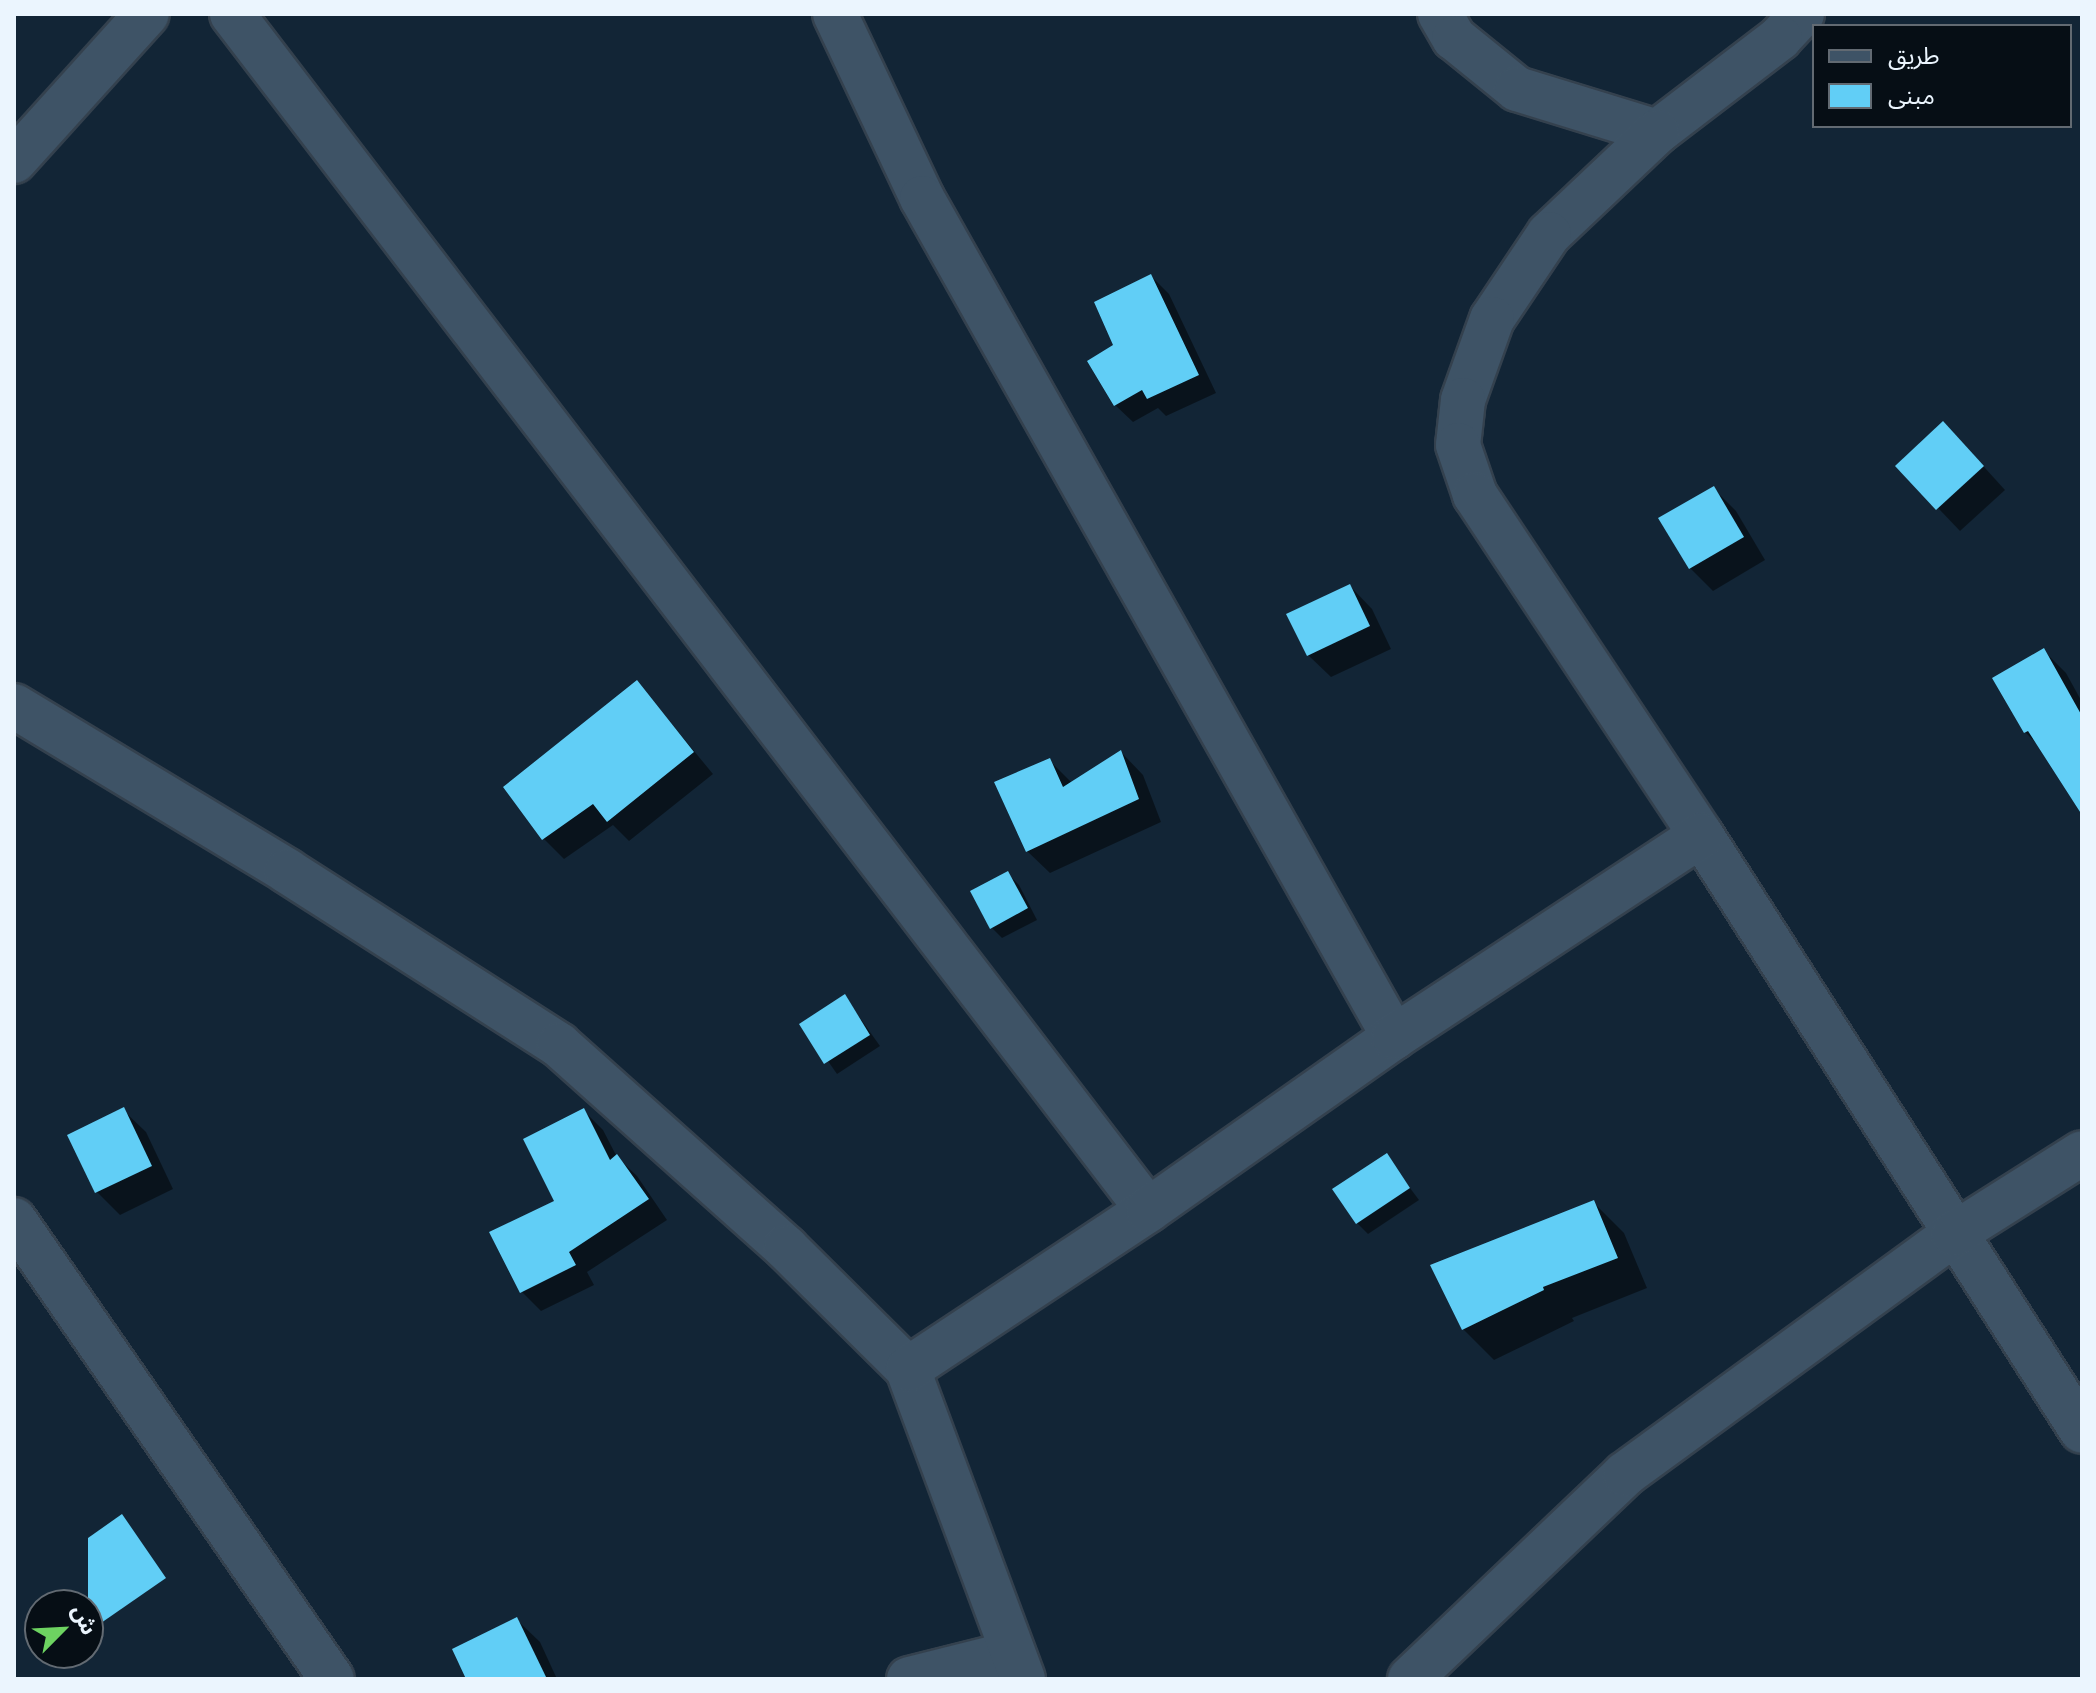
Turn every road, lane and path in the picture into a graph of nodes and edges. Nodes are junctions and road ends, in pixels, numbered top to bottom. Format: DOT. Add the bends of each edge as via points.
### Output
graph roads {
  1 [pos="147,14"];
  2 [pos="232,14"];
  3 [pos="835,14"];
  4 [pos="1440,14"];
  5 [pos="1802,14"];
  6 [pos="1657,132"];
  7 [pos="14,161"];
  8 [pos="14,706"];
  9 [pos="1701,835"];
  10 [pos="1394,1037"];
  11 [pos="2082,1153"];
  12 [pos="1148,1210"];
  13 [pos="14,1220"];
  14 [pos="1954,1234"];
  15 [pos="908,1369"];
  16 [pos="2082,1431"];
  17 [pos="1018,1666"];
  18 [pos="332,1679"];
  19 [pos="909,1679"];
  20 [pos="1410,1679"];
  1 -- 7 [label="street"];
  2 -- 12 [label="street"];
  3 -- 10 [label="street" via="922,198"];
  4 -- 6 [label="street" via="1454,38 1517,89"];
  5 -- 6 [label="street" via="1780,38"];
  6 -- 9 [label="street" via="1549,234 1492,319 1463,400 1458,445 1475,495"];
  8 -- 15 [label="street" via="287,871 559,1045 786,1248"];
  9 -- 10 [label="street"];
  9 -- 14 [label="street"];
  10 -- 12 [label="street"];
  11 -- 14 [label="street"];
  12 -- 15 [label="street"];
  13 -- 18 [label="street"];
  14 -- 16 [label="street"];
  14 -- 20 [label="street" via="1625,1474"];
  15 -- 17 [label="street"];
  17 -- 19 [label="street"];
}
